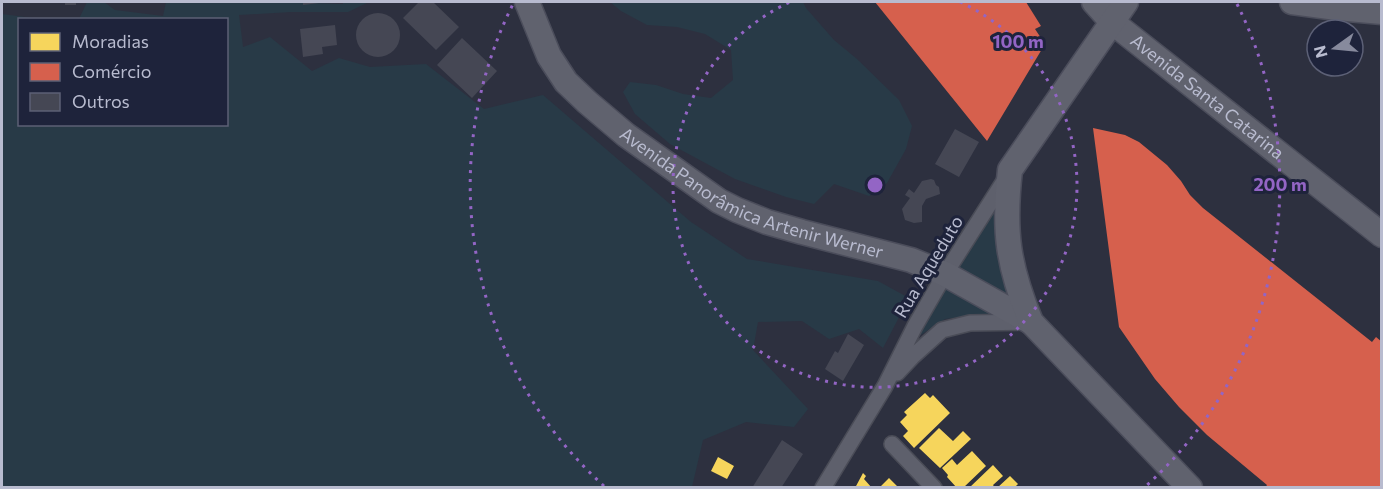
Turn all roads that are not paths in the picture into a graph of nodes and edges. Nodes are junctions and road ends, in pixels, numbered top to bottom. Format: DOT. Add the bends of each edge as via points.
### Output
graph roads {
  1 [pos="527,2"];
  2 [pos="1094,2"];
  3 [pos="1126,2"];
  4 [pos="1292,2"];
  5 [pos="1109,12"];
  6 [pos="1382,12"];
  7 [pos="1010,170"];
  8 [pos="1382,235"];
  9 [pos="945,274"];
  10 [pos="1031,322"];
  11 [pos="885,386"];
  12 [pos="892,444"];
  13 [pos="823,488"];
  14 [pos="934,488"];
  15 [pos="1190,488"];
  1 -- 9 [label="main road, Avenida Panorâmica Artenir Werner" via="549,56 586,102 719,201 767,222 911,260"];
  2 -- 5 [label="main road, Avenida Santa Catarina"];
  3 -- 5 [label="main road"];
  4 -- 6 [label="main road"];
  5 -- 7 [label="main road"];
  5 -- 8 [label="main road, Avenida Santa Catarina"];
  7 -- 9 [label="street, Rua Aqueduto"];
  7 -- 10 [label="main road" via="1006,201 1008,243 1019,294"];
  9 -- 10 [label="main road, Avenida Panorâmica Artenir Werner"];
  9 -- 11 [label="street, Rua Aqueduto"];
  10 -- 11 [label="street, Rua Aqueduto" via="970,323 942,330"];
  10 -- 15 [label="main road"];
  11 -- 13 [label="street, Rua Aqueduto"];
  12 -- 14 [label="street"];
}
